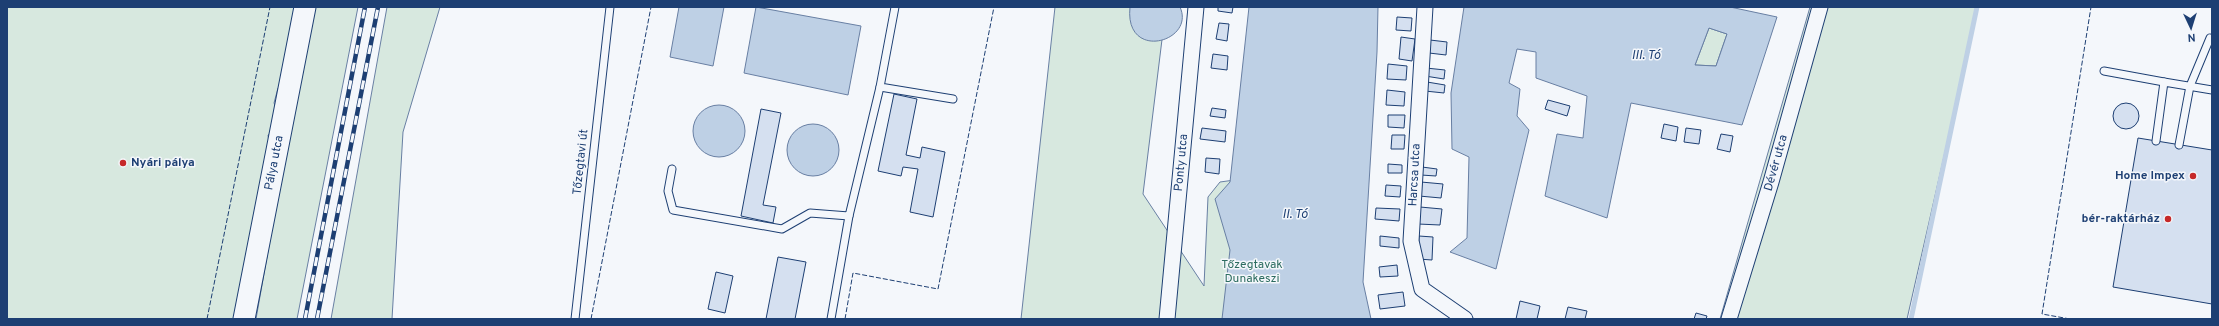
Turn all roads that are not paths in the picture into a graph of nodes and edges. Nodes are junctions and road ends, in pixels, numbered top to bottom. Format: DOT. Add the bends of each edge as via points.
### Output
graph roads {
  1 [pos="305,7"];
  2 [pos="610,7"];
  3 [pos="894,7"];
  4 [pos="1196,7"];
  5 [pos="1425,7"];
  6 [pos="1820,7"];
  7 [pos="2210,38"];
  8 [pos="2104,72"];
  9 [pos="2164,82"];
  10 [pos="2190,86"];
  11 [pos="880,87"];
  12 [pos="2212,90"];
  13 [pos="953,99"];
  14 [pos="2156,141"];
  15 [pos="2179,145"];
  16 [pos="672,169"];
  17 [pos="849,216"];
  18 [pos="244,319"];
  19 [pos="575,319"];
  20 [pos="831,319"];
  21 [pos="1167,319"];
  22 [pos="1465,319"];
  23 [pos="1729,319"];
  1 -- 18 [label="street, Pálya utca"];
  2 -- 19 [label="lane, Tőzegtavi út"];
  3 -- 11 [label="lane"];
  4 -- 21 [label="street, Ponty utca"];
  5 -- 22 [label="street, Harcsa utca" via="1411,241 1422,289"];
  6 -- 23 [label="street, Dévér utca"];
  7 -- 10 [label="lane"];
  8 -- 9 [label="lane"];
  9 -- 10 [label="lane"];
  9 -- 14 [label="lane"];
  10 -- 12 [label="lane"];
  10 -- 15 [label="lane"];
  11 -- 13 [label="lane"];
  11 -- 17 [label="lane"];
  16 -- 17 [label="lane" via="668,191 673,210 782,229 810,213"];
  17 -- 20 [label="lane"];
}
